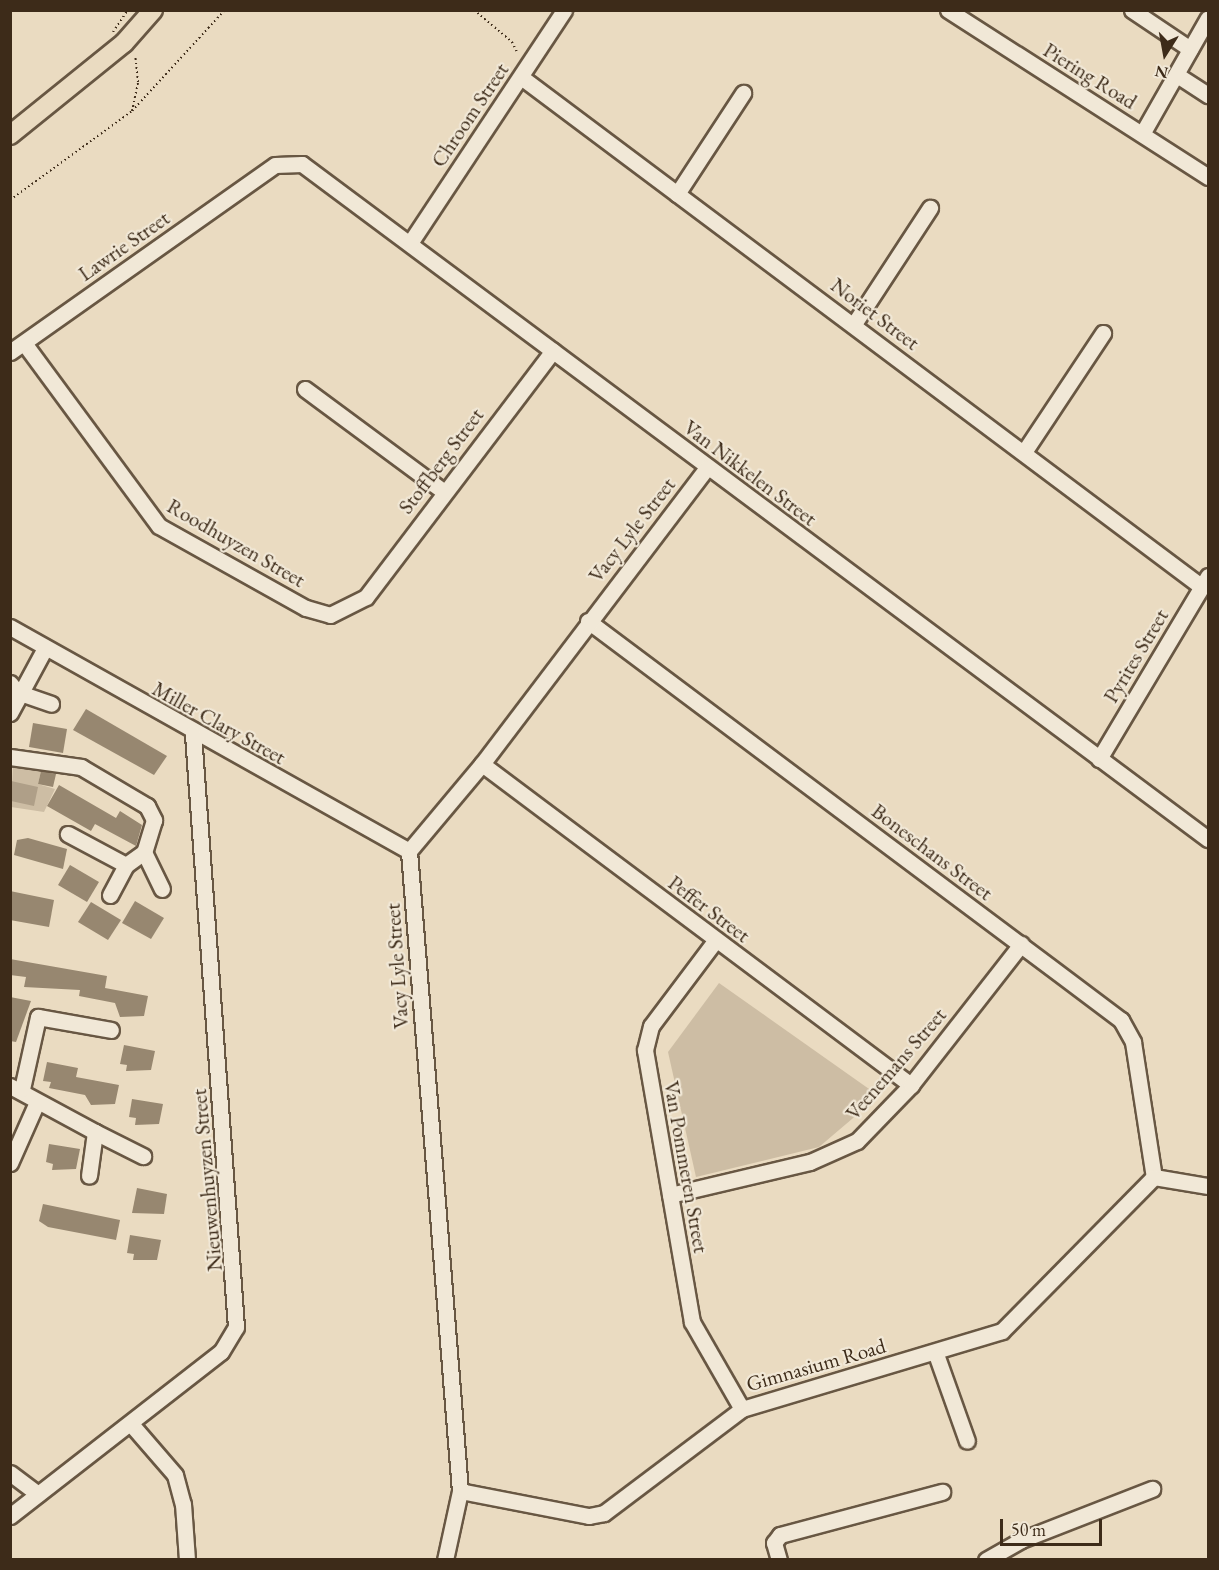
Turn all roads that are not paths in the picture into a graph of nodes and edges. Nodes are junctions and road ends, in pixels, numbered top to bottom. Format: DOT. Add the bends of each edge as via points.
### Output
graph roads {
  1 [pos="142,10"];
  2 [pos="153,10"];
  3 [pos="564,10"];
  4 [pos="948,10"];
  5 [pos="1132,10"];
  6 [pos="1209,18"];
  7 [pos="121,40"];
  8 [pos="1190,50"];
  9 [pos="1177,75"];
  10 [pos="521,76"];
  11 [pos="743,93"];
  12 [pos="1209,95"];
  13 [pos="10,128"];
  14 [pos="1142,134"];
  15 [pos="10,135"];
  16 [pos="262,174"];
  17 [pos="1209,177"];
  18 [pos="677,194"];
  19 [pos="930,208"];
  20 [pos="410,243"];
  21 [pos="854,324"];
  22 [pos="1103,333"];
  23 [pos="24,343"];
  24 [pos="553,351"];
  25 [pos="10,352"];
  26 [pos="305,389"];
  27 [pos="1024,452"];
  28 [pos="707,468"];
  29 [pos="443,491"];
  30 [pos="1205,582"];
  31 [pos="366,597"];
  32 [pos="588,621"];
  33 [pos="10,627"];
  34 [pos="45,648"];
  35 [pos="14,688"];
  36 [pos="51,704"];
  37 [pos="10,713"];
  38 [pos="193,734"];
  39 [pos="10,757"];
  40 [pos="1099,759"];
  41 [pos="482,764"];
  42 [pos="68,834"];
  43 [pos="1209,839"];
  44 [pos="409,851"];
  45 [pos="144,852"];
  46 [pos="126,865"];
  47 [pos="162,889"];
  48 [pos="110,895"];
  49 [pos="715,941"];
  50 [pos="1021,944"];
  51 [pos="111,1030"];
  52 [pos="911,1085"];
  53 [pos="16,1087"];
  54 [pos="37,1102"];
  55 [pos="95,1132"];
  56 [pos="143,1156"];
  57 [pos="10,1164"];
  58 [pos="89,1176"];
  59 [pos="1154,1177"];
  60 [pos="1209,1186"];
  61 [pos="670,1195"];
  62 [pos="936,1354"];
  63 [pos="742,1409"];
  64 [pos="131,1424"];
  65 [pos="967,1441"];
  66 [pos="10,1473"];
  67 [pos="1152,1489"];
  68 [pos="460,1491"];
  69 [pos="942,1492"];
  70 [pos="38,1494"];
  71 [pos="10,1516"];
  72 [pos="187,1560"];
  73 [pos="445,1560"];
  74 [pos="779,1560"];
  75 [pos="986,1560"];
  1 -- 7 [label="main road"];
  2 -- 7 [label="main road"];
  3 -- 10 [label="street, Chroom Street"];
  4 -- 14 [label="street, Piering Road"];
  5 -- 8 [label="street"];
  6 -- 8 [label="street"];
  7 -- 13 [label="main road"];
  7 -- 15 [label="main road"];
  8 -- 9 [label="street"];
  9 -- 12 [label="street"];
  9 -- 14 [label="street"];
  10 -- 18 [label="street, Noriet Street"];
  10 -- 20 [label="street, Chroom Street"];
  11 -- 18 [label="street"];
  14 -- 17 [label="street, Piering Road"];
  16 -- 20 [label="street, Van Nikkelen Street" via="284,162 302,164"];
  16 -- 23 [label="street, Lawrie Street"];
  18 -- 21 [label="street, Noriet Street"];
  19 -- 21 [label="street"];
  20 -- 24 [label="street, Van Nikkelen Street"];
  21 -- 27 [label="street, Noriet Street"];
  22 -- 27 [label="street"];
  23 -- 25 [label="street, Lawrie Street"];
  23 -- 31 [label="street, Roodhuyzen Street" via="159,526 320,614 342,613"];
  24 -- 28 [label="street, Van Nikkelen Street"];
  24 -- 29 [label="street, Stoffberg Street"];
  26 -- 29 [label="street"];
  27 -- 30 [label="street, Noriet Street"];
  28 -- 32 [label="street, Vacy Lyle Street"];
  28 -- 40 [label="street, Van Nikkelen Street"];
  29 -- 31 [label="street, Stoffberg Street"];
  30 -- 40 [label="street, Pyrites Street"];
  32 -- 41 [label="street, Vacy Lyle Street"];
  32 -- 50 [label="street, Boneschans Street"];
  33 -- 34 [label="street, Miller Clary Street"];
  34 -- 35 [label="street"];
  34 -- 38 [label="street, Miller Clary Street"];
  35 -- 36 [label="street"];
  35 -- 37 [label="street"];
  38 -- 44 [label="street, Miller Clary Street"];
  38 -- 64 [label="street, Nieuwenhuyzen Street" via="238,1305 236,1327 221,1352"];
  39 -- 45 [label="street" via="81,767 147,806 154,832"];
  40 -- 43 [label="street, Van Nikkelen Street"];
  41 -- 44 [label="street, Vacy Lyle Street"];
  41 -- 49 [label="street, Peffer Street"];
  42 -- 46 [label="street"];
  44 -- 68 [label="street, Vacy Lyle Street"];
  45 -- 46 [label="street"];
  45 -- 47 [label="street"];
  46 -- 48 [label="street"];
  49 -- 52 [label="street, Peffer Street"];
  49 -- 61 [label="street, Van Pommeren Street" via="651,1026 645,1043"];
  50 -- 52 [label="street, Veenemans Street"];
  50 -- 59 [label="street, Boneschans Street" via="1131,1033"];
  51 -- 53 [label="street" via="38,1017"];
  52 -- 61 [label="street, Veenemans Street" via="857,1141 837,1154"];
  53 -- 54 [label="street"];
  54 -- 55 [label="street"];
  54 -- 57 [label="street"];
  55 -- 56 [label="street"];
  55 -- 58 [label="street"];
  59 -- 60 [label="street"];
  59 -- 62 [label="street, Gimnasium Road" via="1008,1326"];
  61 -- 63 [label="street, Van Pommeren Street" via="692,1322"];
  62 -- 63 [label="street, Gimnasium Road" via="831,1379"];
  62 -- 65 [label="street"];
  63 -- 68 [label="street, Gimnasium Road" via="596,1515"];
  64 -- 70 [label="street, Nieuwenhuyzen Street"];
  64 -- 72 [label="street" via="175,1475 183,1504"];
  66 -- 70 [label="street"];
  67 -- 75 [label="street" via="1021,1540"];
  68 -- 73 [label="street, Vacy Lyle Street"];
  69 -- 74 [label="street" via="780,1535 774,1543"];
  70 -- 71 [label="street, Nieuwenhuyzen Street"];
}
